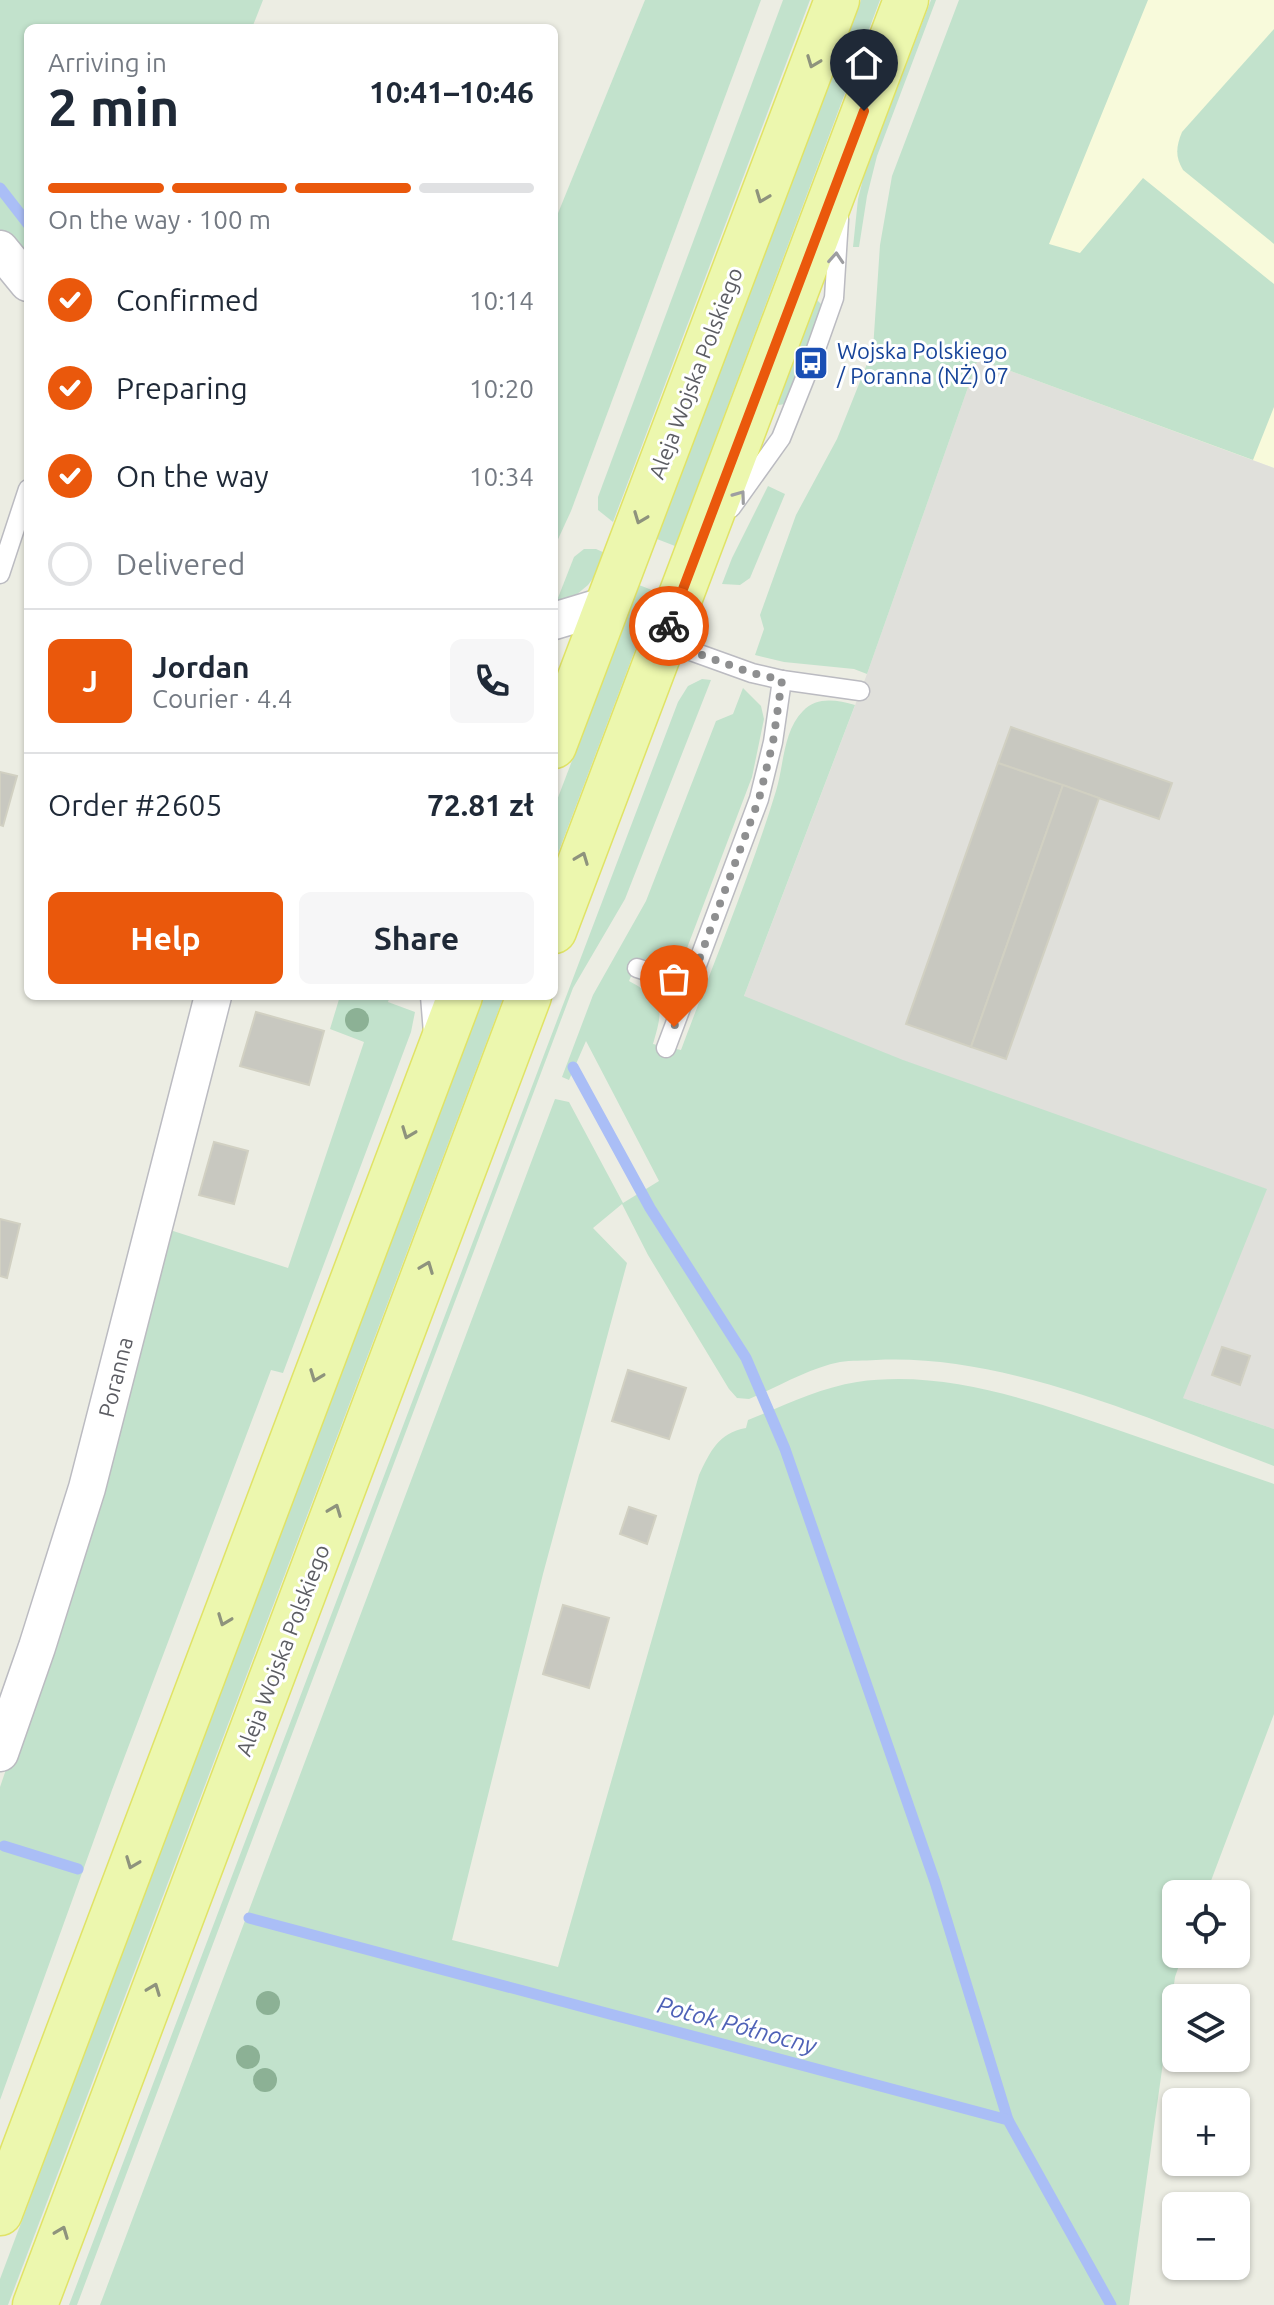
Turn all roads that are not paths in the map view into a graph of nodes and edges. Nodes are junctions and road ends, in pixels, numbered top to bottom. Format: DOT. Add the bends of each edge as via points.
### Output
graph roads {
  1 [pos="837,0"];
  2 [pos="906,0"];
  3 [pos="0,249"];
  4 [pos="24,278"];
  5 [pos="24,501"];
  6 [pos="0,574"];
  7 [pos="607,605"];
  8 [pos="558,620"];
  9 [pos="663,641"];
  10 [pos="558,666"];
  11 [pos="782,680"];
  12 [pos="860,691"];
  13 [pos="564,713"];
  14 [pos="558,920"];
  15 [pos="637,968"];
  16 [pos="689,985"];
  17 [pos="212,1000"];
  18 [pos="430,1000"];
  19 [pos="458,1000"];
  20 [pos="527,1000"];
  21 [pos="666,1048"];
  22 [pos="436,1060"];
  23 [pos="0,1753"];
  24 [pos="0,2213"];
  25 [pos="35,2305"];
  1 -- 7 [label="main road, Aleja Wojska Polskiego, one-way"];
  9 -- 2 [label="main road, one-way"];
  3 -- 4 [label="street"];
  5 -- 6 [label="lane"];
  7 -- 8 [label="street"];
  7 -- 13 [label="main road, Aleja Wojska Polskiego"];
  9 -- 11 [label="lane"];
  14 -- 9 [label="main road, one-way"];
  10 -- 13 [label="street"];
  11 -- 12 [label="lane"];
  11 -- 16 [label="lane" via="759,799"];
  15 -- 16 [label="lane"];
  16 -- 21 [label="lane"];
  17 -- 23 [label="street, Poranna" via="87,1488"];
  18 -- 22 [label="lane"];
  19 -- 22 [label="main road"];
  25 -- 20 [label="main road, Aleja Wojska Polskiego, one-way"];
  22 -- 24 [label="main road, one-way"];
}
